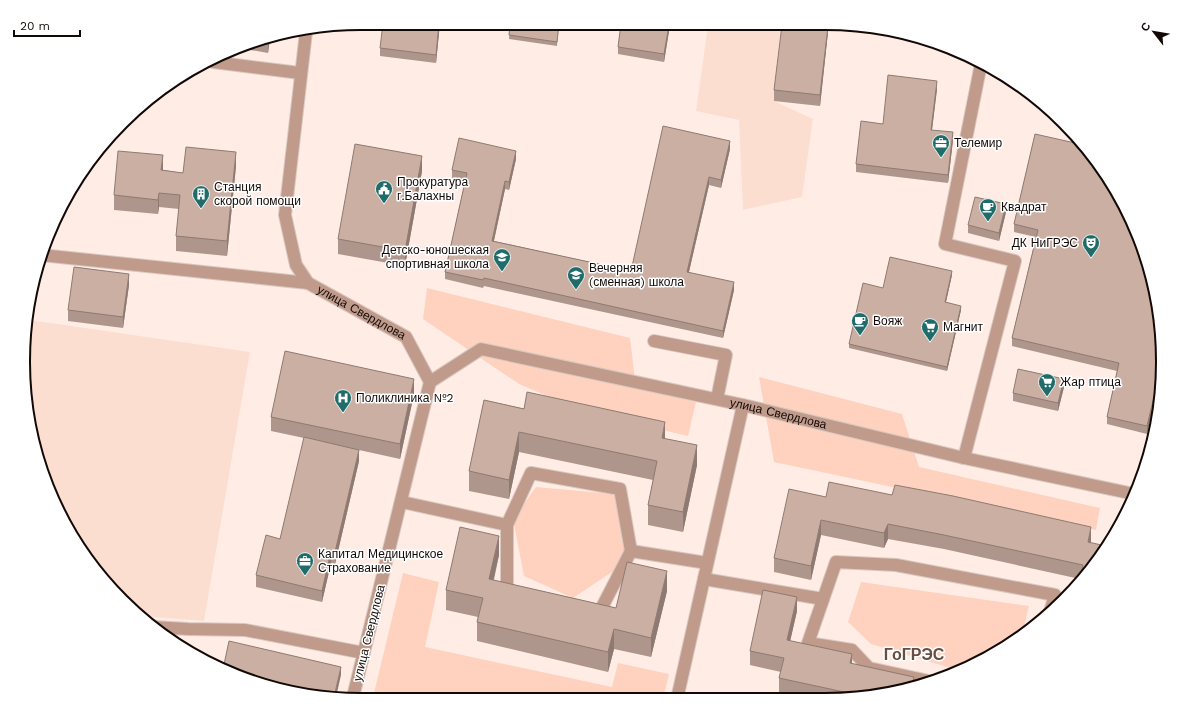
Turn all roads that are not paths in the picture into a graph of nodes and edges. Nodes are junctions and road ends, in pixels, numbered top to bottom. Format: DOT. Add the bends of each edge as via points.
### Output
graph roads {
  1 [pos="306,35"];
  2 [pos="218,63"];
  3 [pos="980,69"];
  4 [pos="300,74"];
  5 [pos="48,255"];
  6 [pos="308,284"];
  7 [pos="654,341"];
  8 [pos="430,382"];
  9 [pos="717,399"];
  10 [pos="743,405"];
  11 [pos="964,458"];
  12 [pos="1129,493"];
  13 [pos="402,502"];
  14 [pos="507,525"];
  15 [pos="631,551"];
  16 [pos="708,563"];
  17 [pos="704,579"];
  18 [pos="823,599"];
  19 [pos="522,600"];
  20 [pos="1053,602"];
  21 [pos="583,610"];
  22 [pos="165,628"];
  23 [pos="364,653"];
  24 [pos="919,679"];
  25 [pos="354,693"];
  26 [pos="678,693"];
  1 -- 4 [label="street, улица Свердлова"];
  2 -- 4 [label="street"];
  3 -- 11 [label="street" via="945,244 1015,261"];
  4 -- 6 [label="street, улица Свердлова" via="285,215 296,264"];
  5 -- 6 [label="street"];
  6 -- 8 [label="street, улица Свердлова" via="406,337"];
  7 -- 9 [label="street" via="726,355"];
  8 -- 9 [label="street, улица Свердлова" via="481,349"];
  8 -- 13 [label="street, улица Свердлова"];
  9 -- 10 [label="street, улица Свердлова"];
  10 -- 11 [label="street, улица Свердлова"];
  10 -- 16 [label="street"];
  11 -- 12 [label="street, улица Свердлова"];
  13 -- 14 [label="street"];
  13 -- 23 [label="street, улица Свердлова"];
  14 -- 15 [label="street" via="531,473 620,489"];
  14 -- 19 [label="street" via="507,597"];
  15 -- 16 [label="street"];
  15 -- 21 [label="street" via="599,613"];
  16 -- 17 [label="street"];
  17 -- 18 [label="street"];
  17 -- 26 [label="street"];
  18 -- 20 [label="street" via="836,562 896,565 1055,595"];
  18 -- 24 [label="street" via="808,643 852,650 869,668"];
  22 -- 23 [label="street" via="245,630"];
  23 -- 25 [label="street, улица Свердлова"];
}
